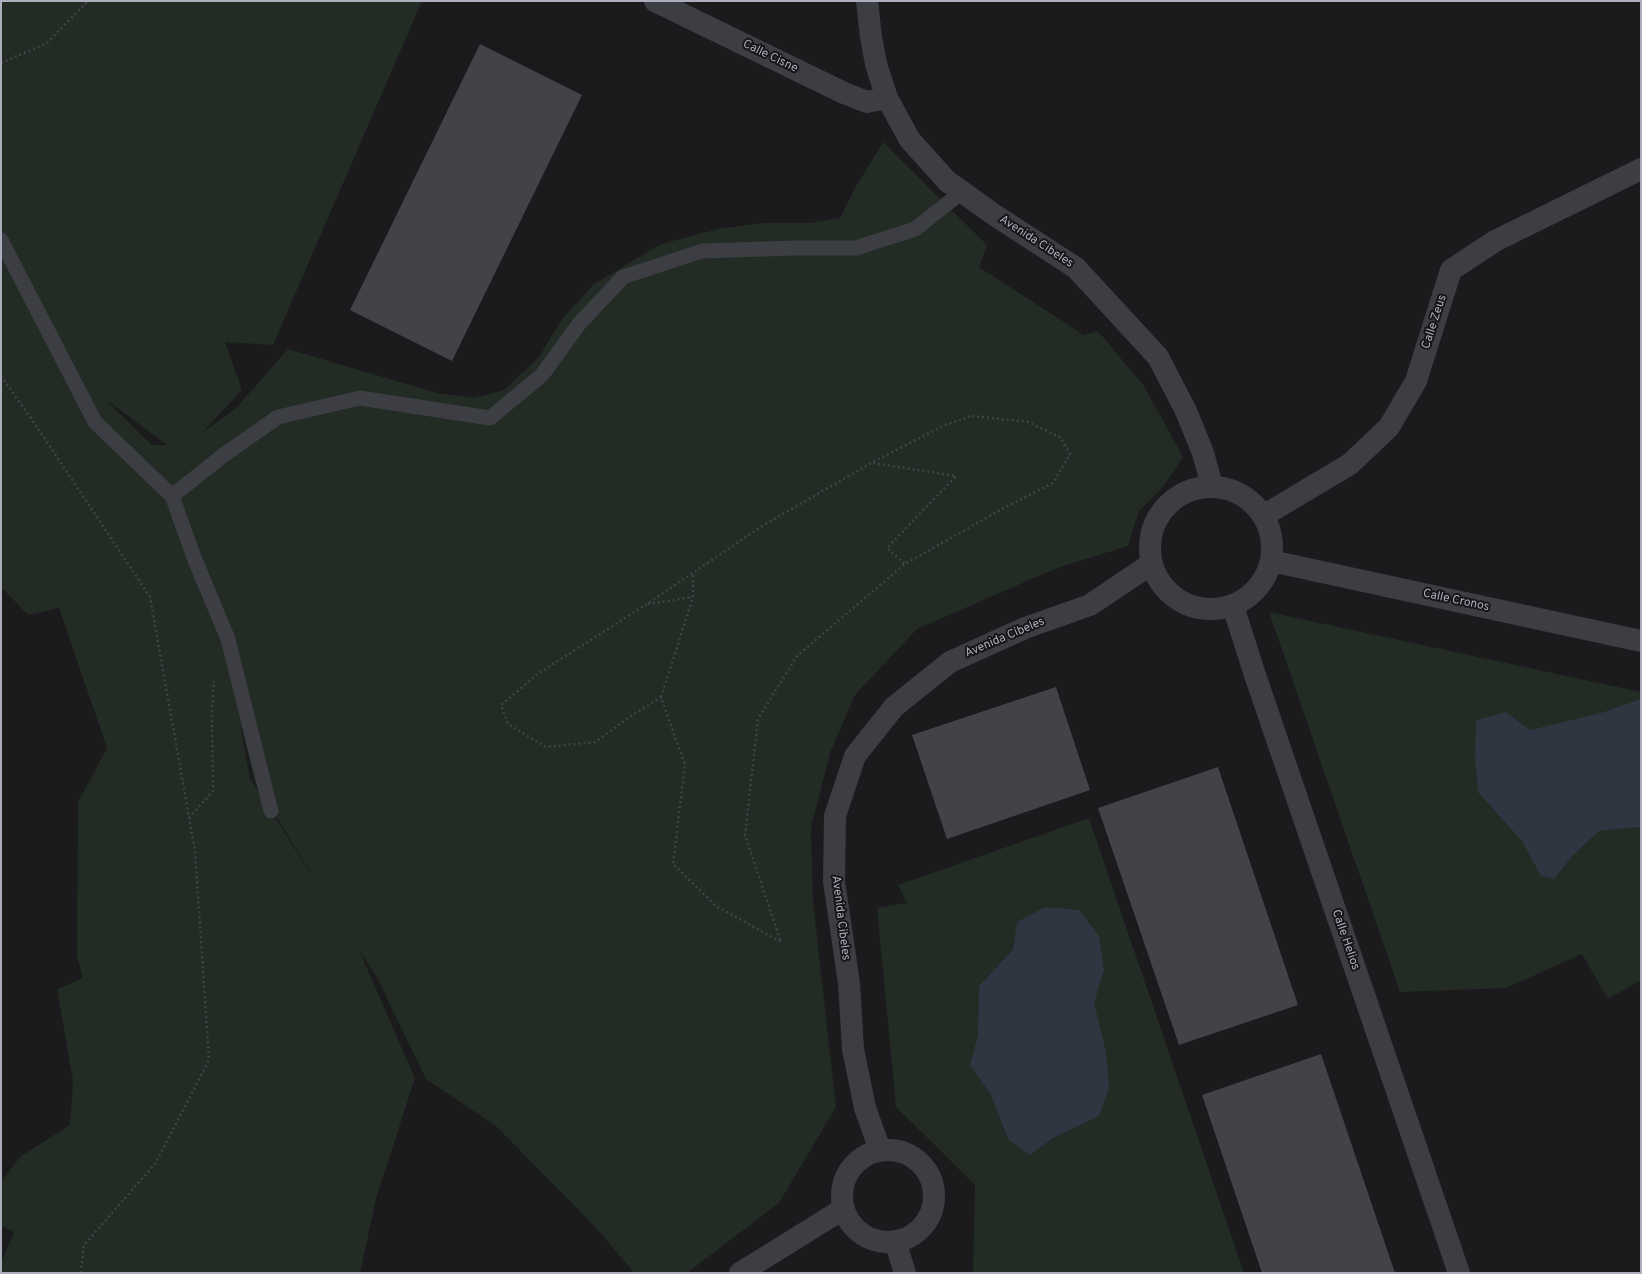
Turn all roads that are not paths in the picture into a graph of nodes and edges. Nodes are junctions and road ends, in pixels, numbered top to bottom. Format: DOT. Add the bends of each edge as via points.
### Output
graph roads {
  1 [pos="655,1"];
  2 [pos="867,1"];
  3 [pos="887,98"];
  4 [pos="1641,170"];
  5 [pos="962,192"];
  6 [pos="1,240"];
  7 [pos="1212,486"];
  8 [pos="172,496"];
  9 [pos="1263,516"];
  10 [pos="1271,561"];
  11 [pos="1151,564"];
  12 [pos="1233,606"];
  13 [pos="1641,642"];
  14 [pos="271,811"];
  15 [pos="880,1150"];
  16 [pos="843,1209"];
  17 [pos="895,1241"];
  18 [pos="740,1273"];
  19 [pos="906,1273"];
  20 [pos="1459,1273"];
  1 -- 3 [label="street, Calle Cisne" via="844,93 867,102"];
  2 -- 3 [label="street, Avenida Cibeles" via="876,64"];
  3 -- 5 [label="street, Avenida Cibeles" via="910,140 947,181"];
  4 -- 9 [label="street, Calle Zeus" via="1495,241 1451,270 1416,381 1389,427 1350,464"];
  5 -- 7 [label="street, Avenida Cibeles" via="1076,268 1158,357 1186,411 1203,453"];
  5 -- 8 [label="lane" via="915,229 856,248 702,251 623,277 579,324 542,375 490,418 360,398 278,417 225,454"];
  6 -- 8 [label="lane" via="95,422"];
  7 -- 9 [label="street" via="1232,490 1250,500"];
  7 -- 11 [label="street" via="1193,489 1176,496 1162,509 1153,526 1149,545"];
  8 -- 14 [label="lane" via="228,639"];
  9 -- 10 [label="street" via="1270,530"];
  10 -- 12 [label="street" via="1264,580 1250,596"];
  10 -- 13 [label="street, Calle Cronos"];
  11 -- 12 [label="street" via="1160,583 1174,597 1192,607 1212,610"];
  11 -- 15 [label="street, Avenida Cibeles" via="1090,605 1025,628 950,662 894,707 855,756 835,816 834,881 849,983 853,1049 865,1108"];
  12 -- 20 [label="street, Calle Helios" via="1254,675"];
  15 -- 16 [label="street" via="865,1156 853,1165 845,1178"];
  15 -- 17 [label="street" via="894,1150 920,1163 933,1188 933,1203 929,1217 908,1237"];
  16 -- 17 [label="street" via="849,1221 869,1238 882,1242"];
  16 -- 18 [label="street"];
  17 -- 19 [label="street"];
}
